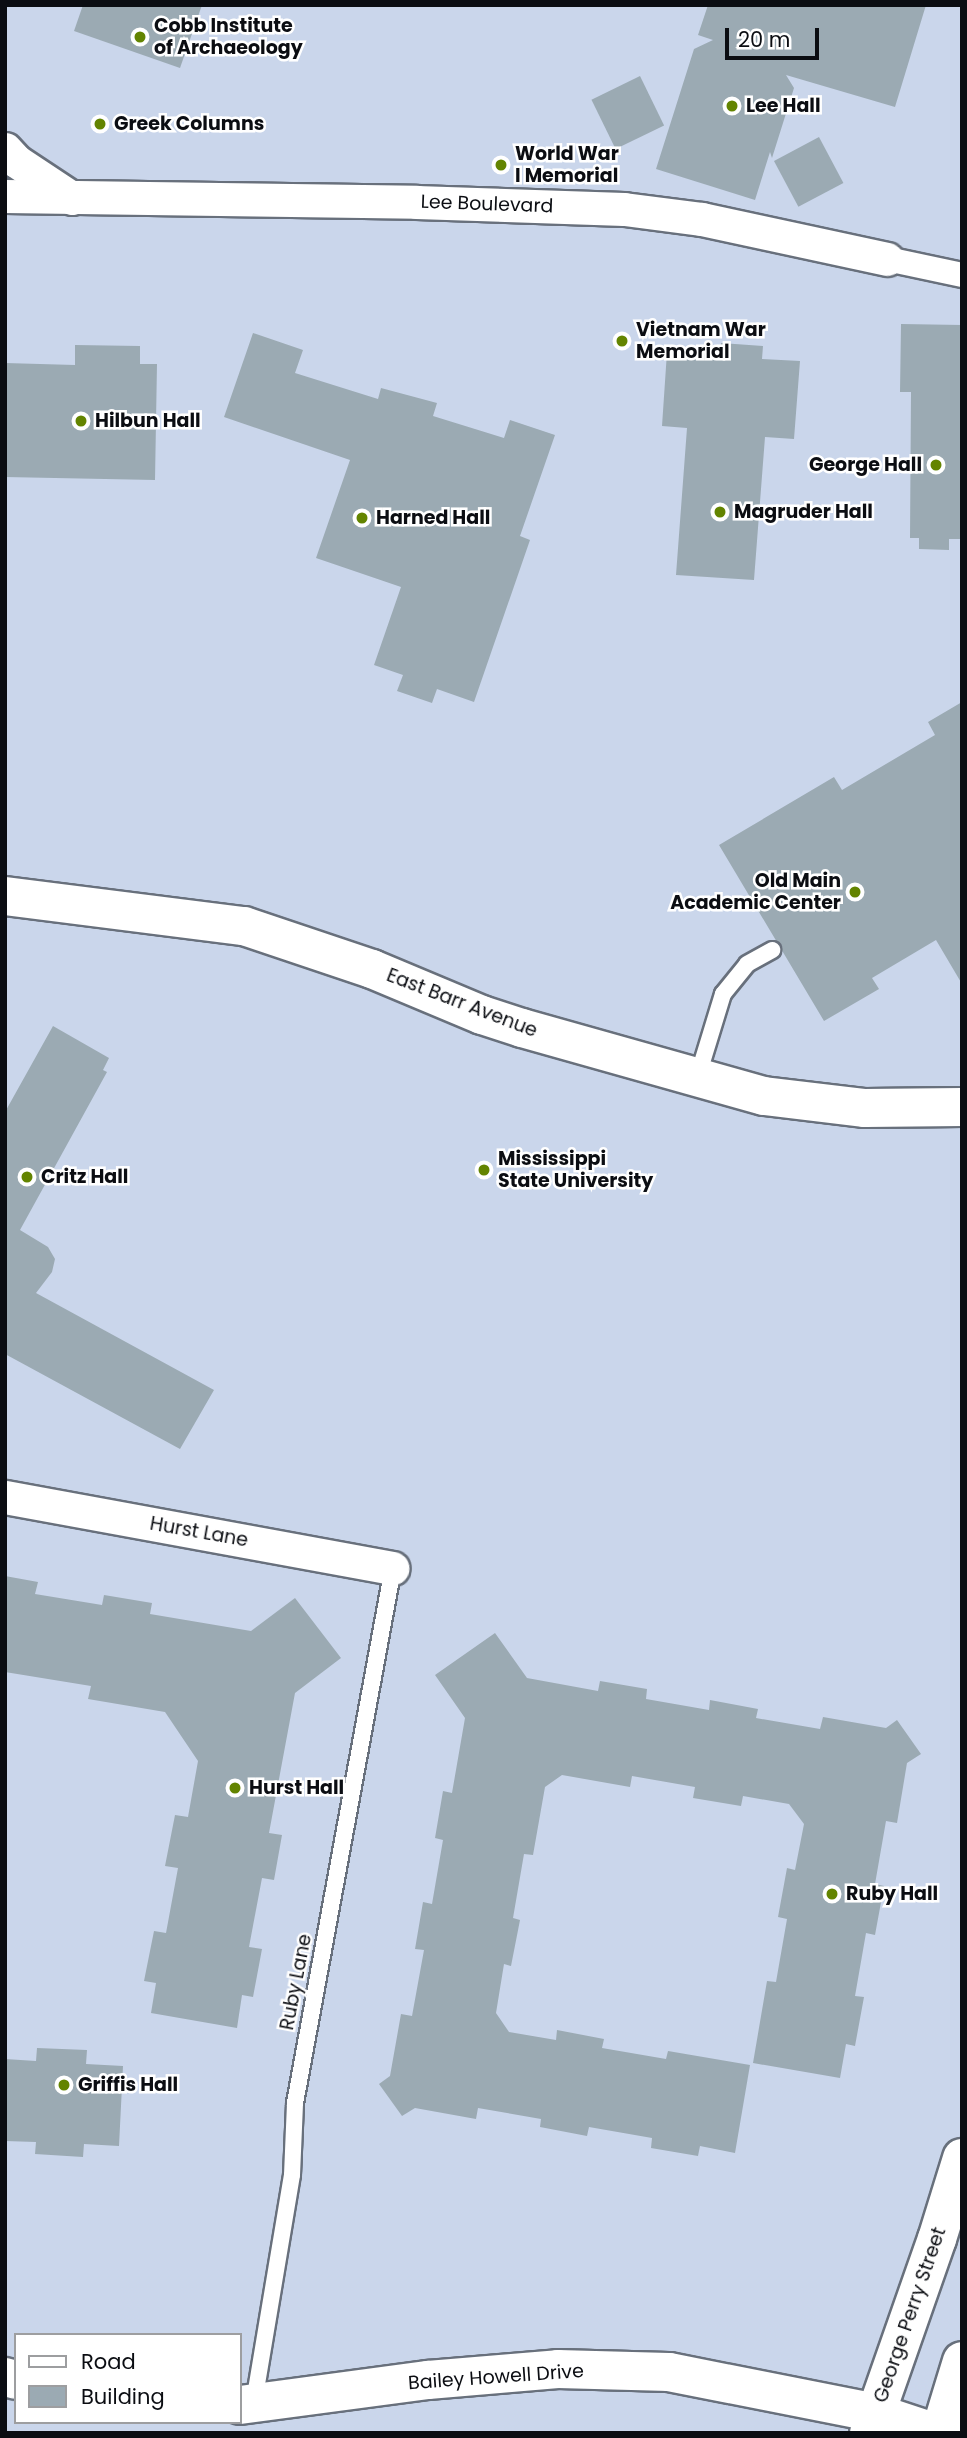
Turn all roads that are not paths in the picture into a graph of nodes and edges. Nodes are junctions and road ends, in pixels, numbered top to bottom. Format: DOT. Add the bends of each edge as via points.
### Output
graph roads {
  1 [pos="5,149"];
  2 [pos="5,196"];
  3 [pos="72,198"];
  4 [pos="887,259"];
  5 [pos="962,275"];
  6 [pos="5,896"];
  7 [pos="772,950"];
  8 [pos="697,1079"];
  9 [pos="962,1107"];
  10 [pos="5,1497"];
  11 [pos="393,1567"];
  12 [pos="962,2158"];
  13 [pos="962,2361"];
  14 [pos="247,2405"];
  15 [pos="872,2423"];
  16 [pos="938,2433"];
  1 -- 3 [label="street"];
  2 -- 3 [label="street, Lee Boulevard"];
  3 -- 4 [label="street, Lee Boulevard" via="624,209 702,219"];
  4 -- 5 [label="street, Lee Boulevard"];
  6 -- 8 [label="street, East Barr Avenue" via="244,926 372,969 482,1015"];
  7 -- 8 [label="lane" via="747,964 723,994"];
  8 -- 9 [label="street, East Barr Avenue" via="764,1096 865,1108"];
  10 -- 11 [label="street, Hurst Lane"];
  11 -- 14 [label="lane, Ruby Lane" via="295,2103 292,2175"];
  12 -- 15 [label="street, George Perry Street"];
  13 -- 16 [label="street"];
  14 -- 15 [label="street, Bailey Howell Drive" via="428,2380 558,2369 669,2372"];
  15 -- 16 [label="street, Bailey Howell Drive"];
}
